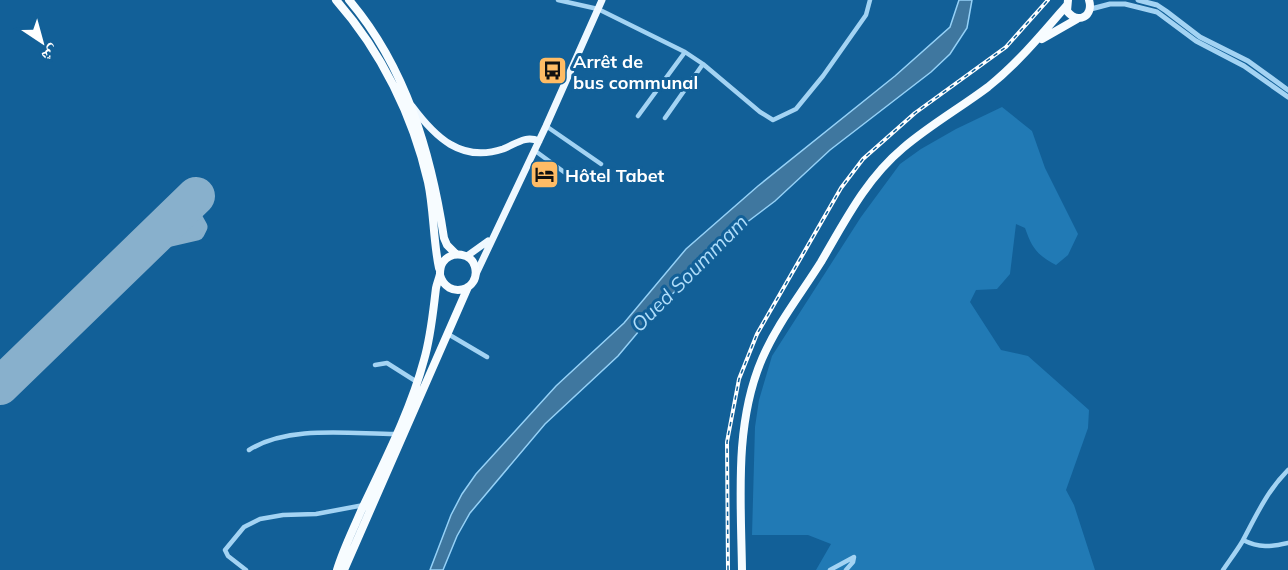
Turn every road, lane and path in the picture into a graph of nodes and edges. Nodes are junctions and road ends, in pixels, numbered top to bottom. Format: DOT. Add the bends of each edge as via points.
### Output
graph roads {
  1 [pos="336,0"];
  2 [pos="349,0"];
  3 [pos="558,0"];
  4 [pos="602,0"];
  5 [pos="870,0"];
  6 [pos="1138,0"];
  7 [pos="1091,2"];
  8 [pos="1067,3"];
  9 [pos="598,9"];
  10 [pos="1077,19"];
  11 [pos="1036,43"];
  12 [pos="684,52"];
  13 [pos="703,64"];
  14 [pos="1288,90"];
  15 [pos="1288,98"];
  16 [pos="410,103"];
  17 [pos="638,116"];
  18 [pos="665,118"];
  19 [pos="546,126"];
  20 [pos="539,141"];
  21 [pos="534,150"];
  22 [pos="601,164"];
  23 [pos="564,172"];
  24 [pos="492,237"];
  25 [pos="456,254"];
  26 [pos="466,256"];
  27 [pos="440,273"];
  28 [pos="476,274"];
  29 [pos="468,287"];
  30 [pos="448,333"];
  31 [pos="487,357"];
  32 [pos="375,365"];
  33 [pos="417,382"];
  34 [pos="395,434"];
  35 [pos="249,450"];
  36 [pos="1288,470"];
  37 [pos="364,506"];
  38 [pos="1243,540"];
  39 [pos="1288,543"];
  40 [pos="246,570"];
  41 [pos="337,570"];
  42 [pos="344,570"];
  43 [pos="742,570"];
  44 [pos="831,570"];
  45 [pos="846,570"];
  46 [pos="1223,570"];
  1 -- 27 [label="highway" via="378,58 408,119 428,181"];
  2 -- 16 [label="highway" via="381,45"];
  3 -- 9 [label="street"];
  4 -- 9 [label="main road"];
  5 -- 13 [label="street" via="866,15 823,76 795,109 781,118 767,118"];
  6 -- 14 [label="street" via="1166,11 1200,37 1248,61"];
  7 -- 10 [label="highway" via="1086,16"];
  7 -- 15 [label="street" via="1125,4 1157,12"];
  8 -- 10 [label="highway" via="1069,14"];
  8 -- 11 [label="highway"];
  9 -- 12 [label="street"];
  9 -- 19 [label="main road"];
  10 -- 11 [label="highway"];
  11 -- 43 [label="highway" via="989,86 923,132 879,171 770,342 744,417"];
  12 -- 13 [label="street"];
  12 -- 17 [label="street"];
  13 -- 18 [label="street"];
  16 -- 20 [label="main road" via="430,129 451,146 485,152 526,139"];
  16 -- 25 [label="highway" via="436,187 444,238"];
  19 -- 20 [label="main road"];
  19 -- 22 [label="street"];
  20 -- 21 [label="main road"];
  21 -- 23 [label="street"];
  21 -- 24 [label="main road"];
  24 -- 26 [label="main road"];
  24 -- 28 [label="main road"];
  25 -- 26 [label="highway"];
  25 -- 27 [label="highway" via="447,258"];
  26 -- 28 [label="highway" via="474,264"];
  27 -- 29 [label="highway" via="444,284 453,290"];
  27 -- 33 [label="highway"];
  28 -- 29 [label="highway"];
  29 -- 30 [label="highway"];
  30 -- 31 [label="street"];
  30 -- 42 [label="highway"];
  32 -- 33 [label="street" via="387,363"];
  33 -- 34 [label="highway"];
  34 -- 35 [label="street" via="306,433"];
  34 -- 37 [label="highway"];
  36 -- 38 [label="street" via="1274,484"];
  37 -- 40 [label="street" via="315,514 283,514 250,523 225,550"];
  37 -- 41 [label="highway"];
  38 -- 39 [label="street" via="1262,547"];
  38 -- 46 [label="street"];
  44 -- 45 [label="street" via="854,557"];
}
